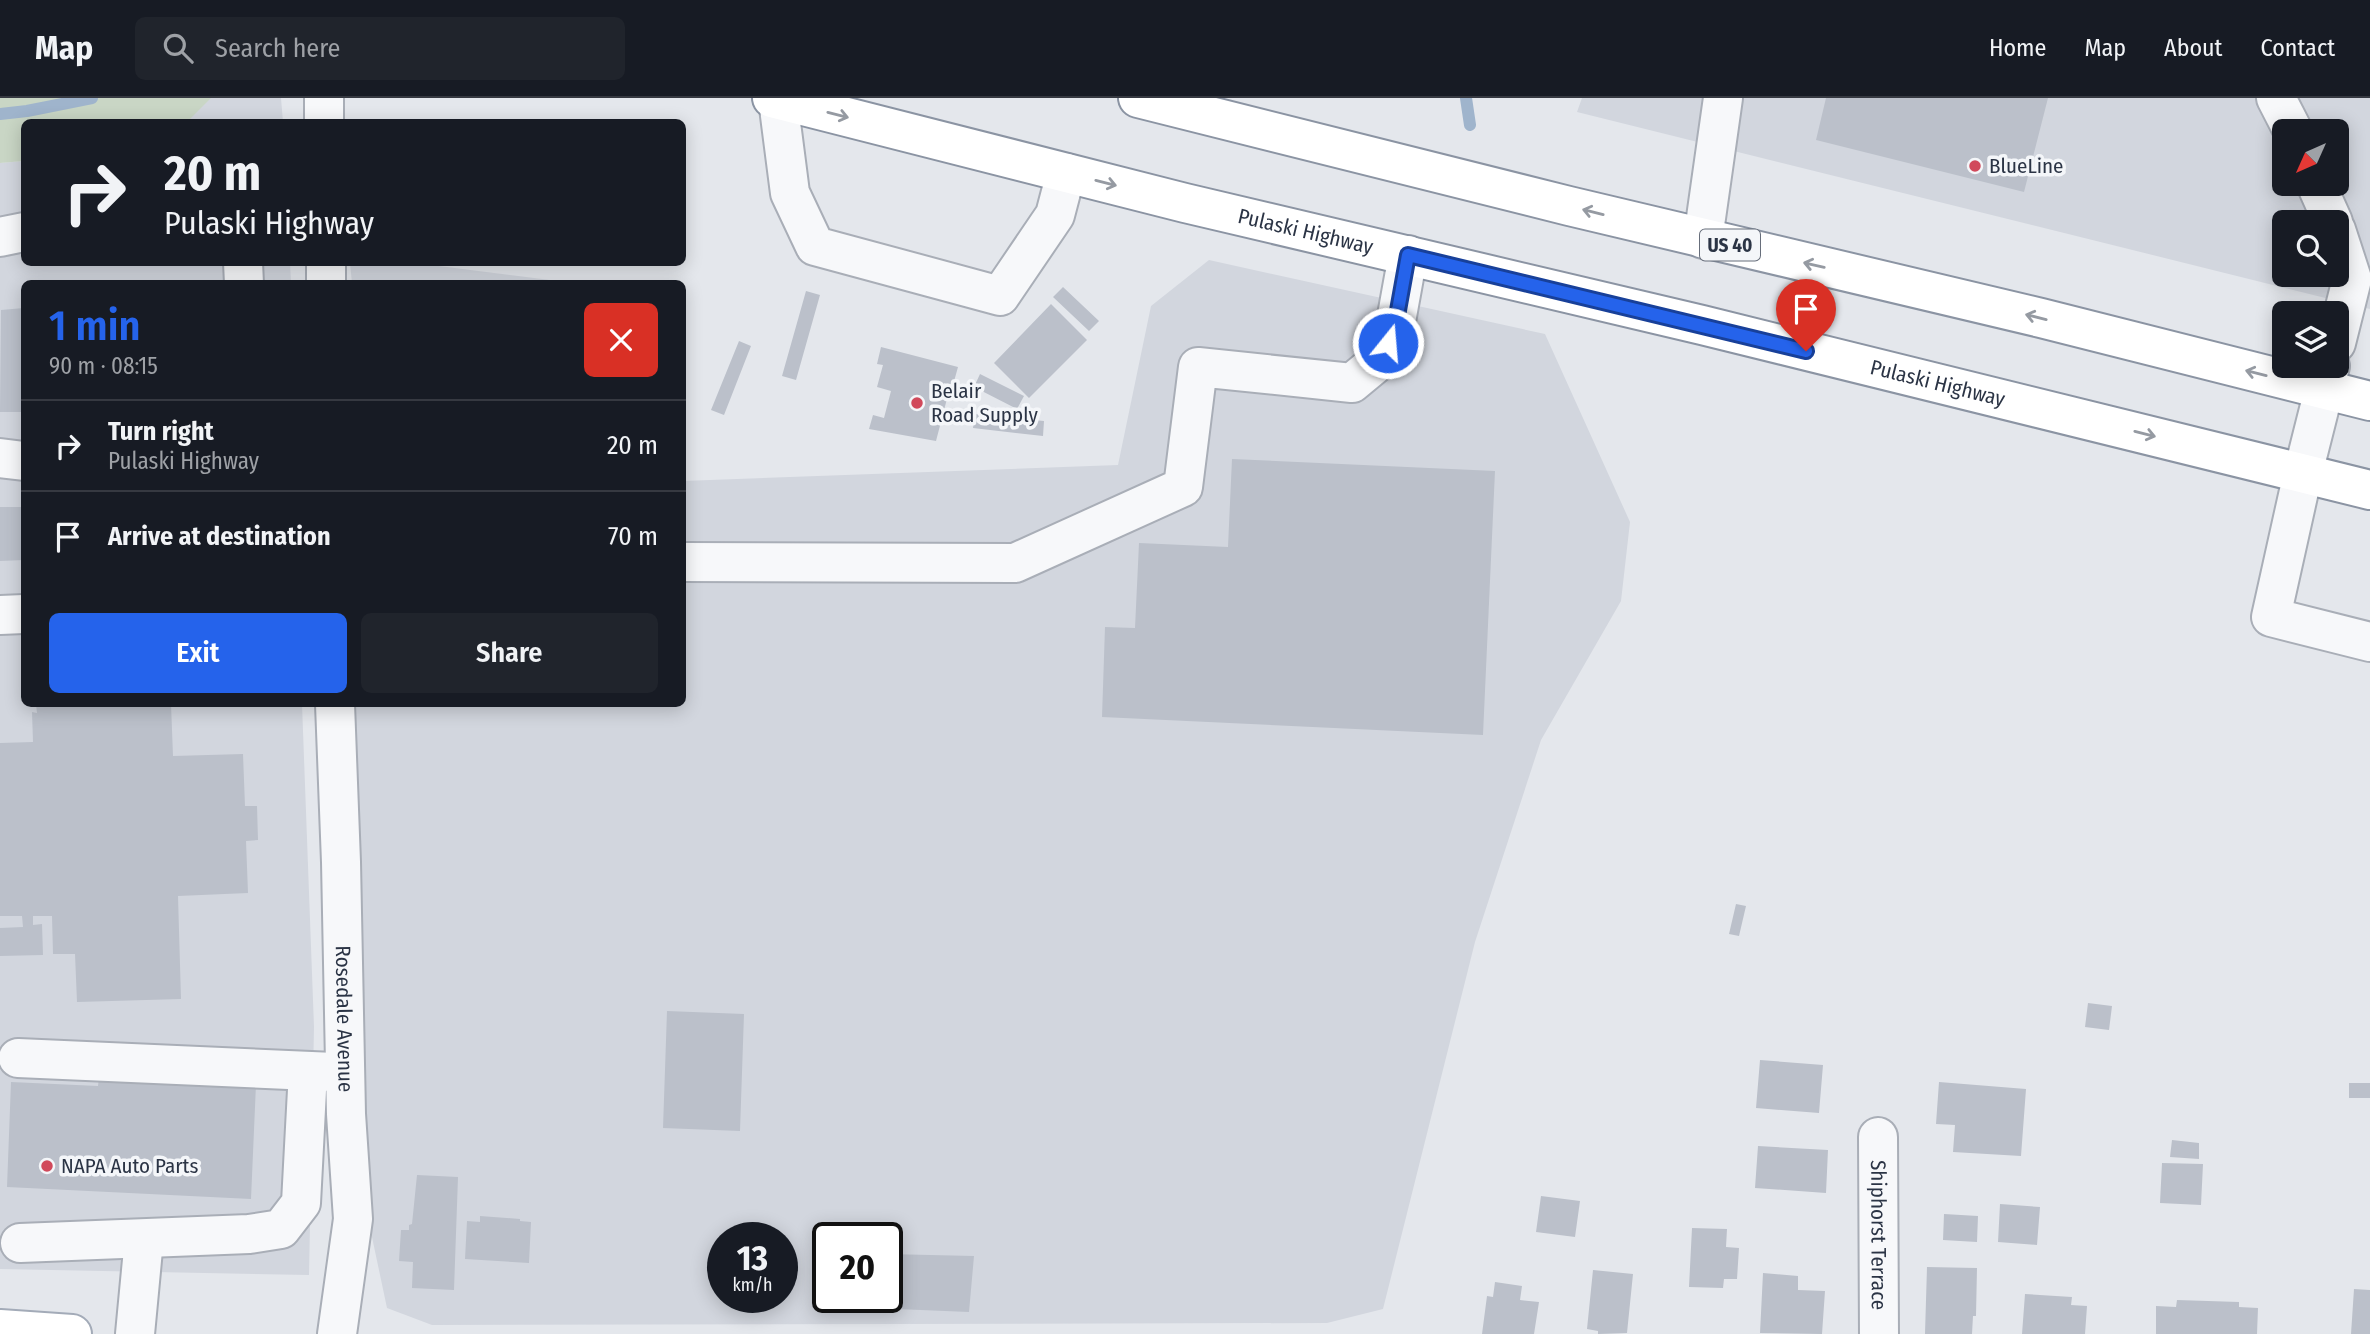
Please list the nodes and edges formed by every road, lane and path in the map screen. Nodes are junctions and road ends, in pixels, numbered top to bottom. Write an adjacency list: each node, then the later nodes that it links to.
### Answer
1 (324, 98): 6 (street)
2 (1138, 98): 11 (main road, US 40, one-way to 2)
3 (1723, 98): 11 (street)
4 (2276, 98): 7 (street)
5 (775, 99): 8 (main road, Pulaski Highway, one-way to 8); 8 (street)
6 (324, 119)
7 (2287, 119)
8 (1066, 173): 12 (main road, Pulaski Highway, one-way to 12)
9 (21, 233): 10 (street)
10 (0, 237)
11 (1703, 239): 15 (main road, US 40, one-way to 11)
12 (1408, 255): 20 (main road, Pulaski Highway, one-way to 20); 22 (street)
13 (2349, 270): 14 (street)
14 (2346, 301)
15 (2272, 367)
16 (2326, 378): 17 (main road, US 40); 20 (street)
17 (2370, 401)
18 (0, 458): 19 (street)
19 (21, 461)
20 (2303, 473): 21 (main road, Pulaski Highway); 25 (street)
21 (2370, 490)
22 (686, 562)
23 (21, 614): 24 (street)
24 (0, 615)
25 (2370, 642)
26 (335, 707): 28 (street, Rosedale Avenue)
27 (18, 1058): 28 (street)
28 (327, 1072): 30 (street); 35 (street, Rosedale Avenue)
29 (1878, 1137): 36 (street, Shiphorst Terrace)
30 (144, 1239): 31 (street); 34 (street)
31 (20, 1243)
32 (0, 1329): 33 (main road)
33 (72, 1334)
34 (135, 1334)
35 (337, 1334)
36 (1879, 1334)

